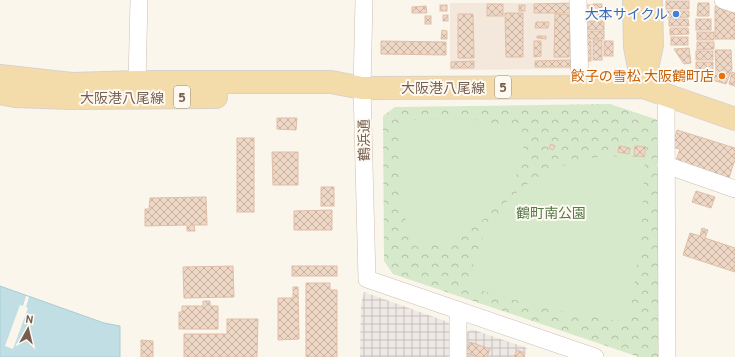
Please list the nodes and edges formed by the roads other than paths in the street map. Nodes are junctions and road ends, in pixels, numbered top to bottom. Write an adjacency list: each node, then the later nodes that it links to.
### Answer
1 (139, 0): 9 (street)
2 (364, 0): 12 (street, 鶴浜通)
3 (578, 0): 10 (street)
4 (634, 0): 11 (main road)
5 (651, 0): 11 (main road)
6 (723, 0): 7 (street)
7 (735, 4)
8 (0, 76): 9 (main road, 大阪港八尾線 / 5)
9 (137, 82): 12 (main road, 大阪港八尾線 / 5)
10 (580, 87): 11 (main road, 大阪港八尾線 / 5); 12 (main road, 大阪港八尾線 / 5)
11 (643, 87): 14 (main road, 大阪港八尾線 / 5)
12 (362, 88): 13 (main road, 大阪港八尾線 / 5); 18 (street, 鶴浜通)
13 (0, 94)
14 (666, 95): 15 (main road, 大阪港八尾線 / 5); 16 (street)
15 (735, 119)
16 (666, 165): 17 (street); 21 (street)
17 (735, 189)
18 (458, 311): 19 (street); 20 (street)
19 (458, 357)
20 (595, 357)
21 (667, 357)

